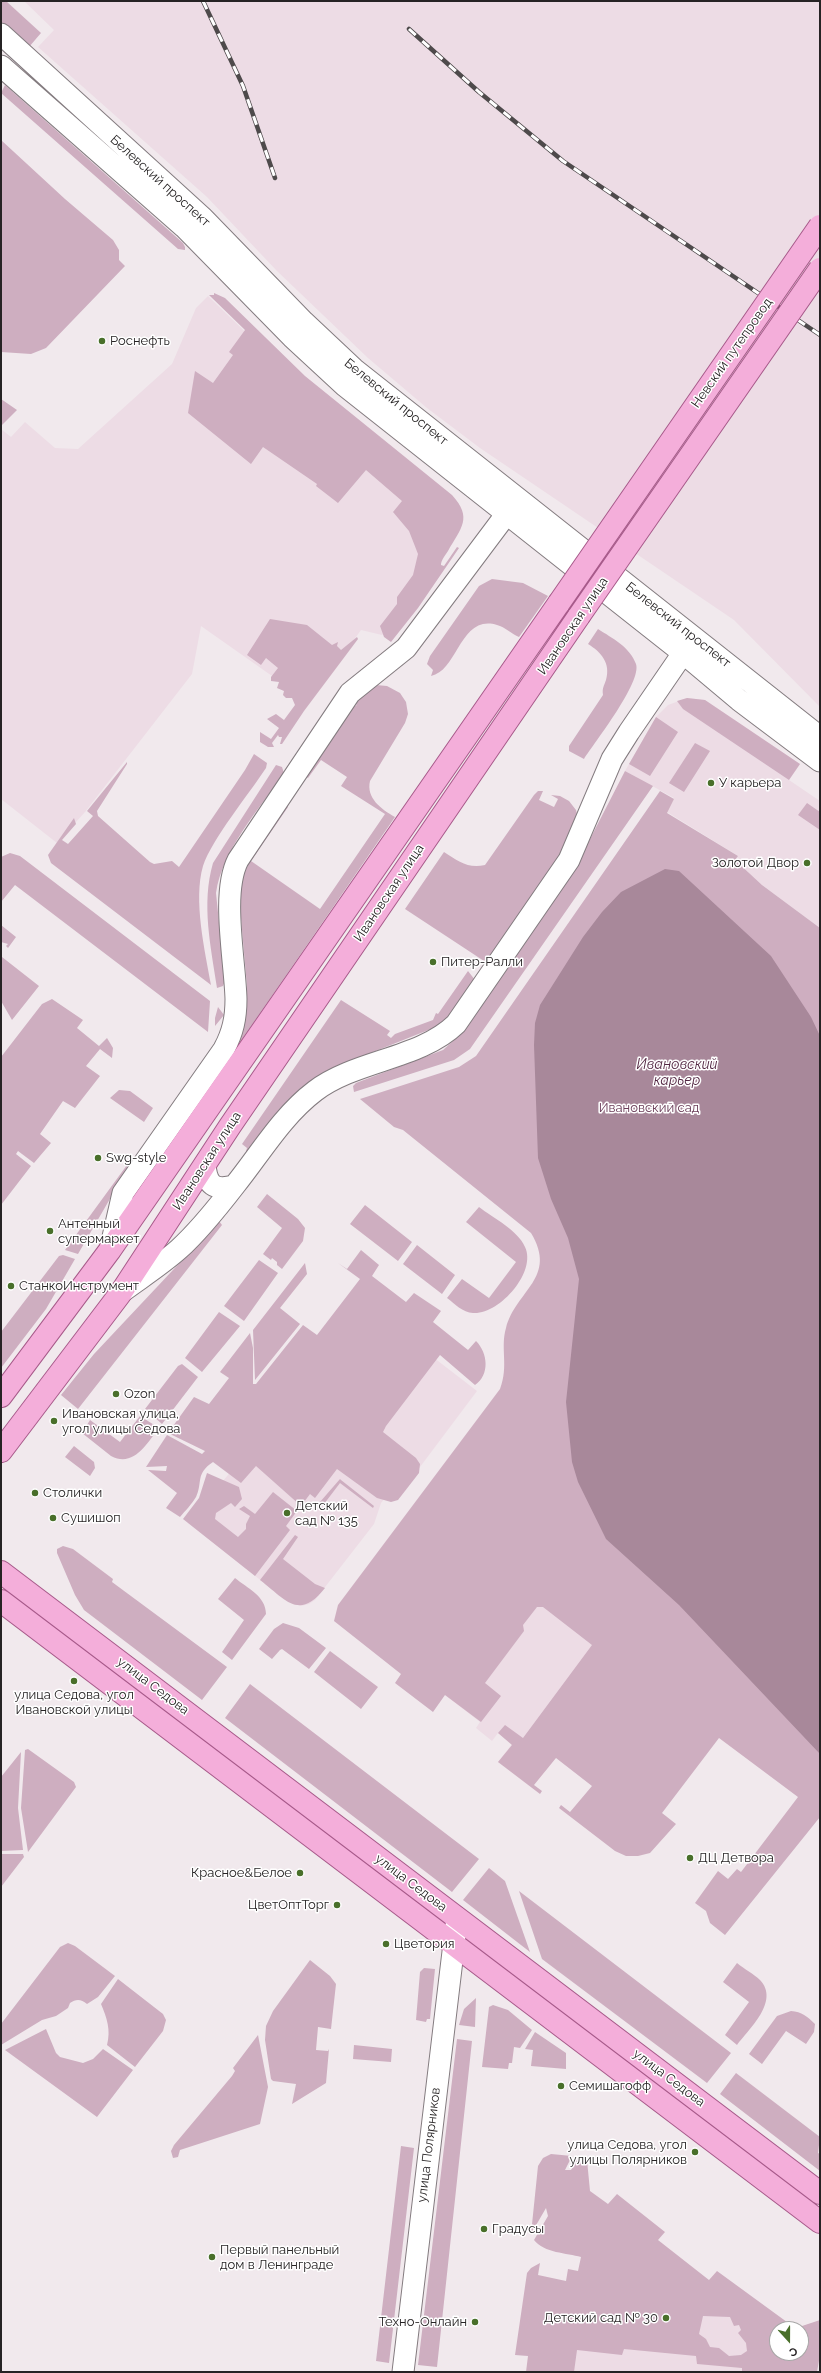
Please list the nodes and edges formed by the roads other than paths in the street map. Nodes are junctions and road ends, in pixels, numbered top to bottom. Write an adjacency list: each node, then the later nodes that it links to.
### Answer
1 (1, 34): 7 (street, Белевский проспект)
2 (1, 66): 7 (street, Белевский проспект)
3 (820, 226): 5 (main road, Невский путепровод, bridge)
4 (820, 269): 6 (main road, Невский путепровод, bridge)
5 (645, 480): 13 (main road, Ивановская улица, bridge)
6 (663, 495): 11 (main road, Ивановская улица, bridge)
7 (512, 506): 8 (street, Белевский проспект); 13 (street, Ивановская улица)
8 (688, 646): 9 (street, Белевский проспект); 10 (street, Белевский проспект); 12 (street, Ивановская улица)
9 (820, 737)
10 (820, 761)
11 (205, 1164): 12 (street); 14 (main road, Ивановская улица)
12 (234, 1186): 14 (street, Ивановская улица)
13 (110, 1250): 15 (main road, Ивановская улица)
14 (120, 1294): 16 (main road, Ивановская улица)
15 (1, 1396)
16 (1, 1451)
17 (1, 1572): 19 (main road, улица Седова)
18 (1, 1601): 20 (main road, улица Седова)
19 (457, 1918): 20 (street, улица Полярников); 21 (main road, улица Седова)
20 (454, 1944): 22 (main road, улица Седова); 23 (street, улица Полярников)
21 (820, 2193)
22 (820, 2222)
23 (403, 2372)

